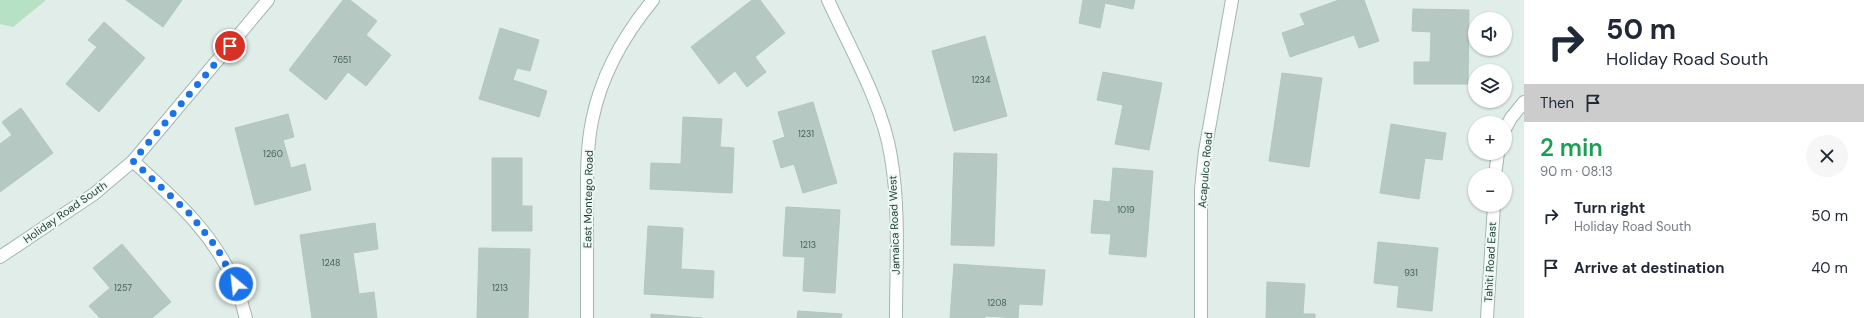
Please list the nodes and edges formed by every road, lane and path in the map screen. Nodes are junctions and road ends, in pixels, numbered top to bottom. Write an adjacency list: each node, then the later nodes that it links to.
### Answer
1 (268, 0): 7 (street, Holiday Road South)
2 (653, 0): 11 (street, East Montego Road)
3 (828, 0): 12 (street, Jamaica Road West)
4 (1232, 0): 13 (street, Acapulco Road)
5 (1524, 102): 6 (street)
6 (1512, 117)
7 (133, 161): 9 (street, Holiday Road South); 10 (street)
8 (1494, 212): 14 (street, Tahiti Road East)
9 (0, 257)
10 (246, 318)
11 (587, 318)
12 (896, 318)
13 (1202, 318)
14 (1487, 318)

